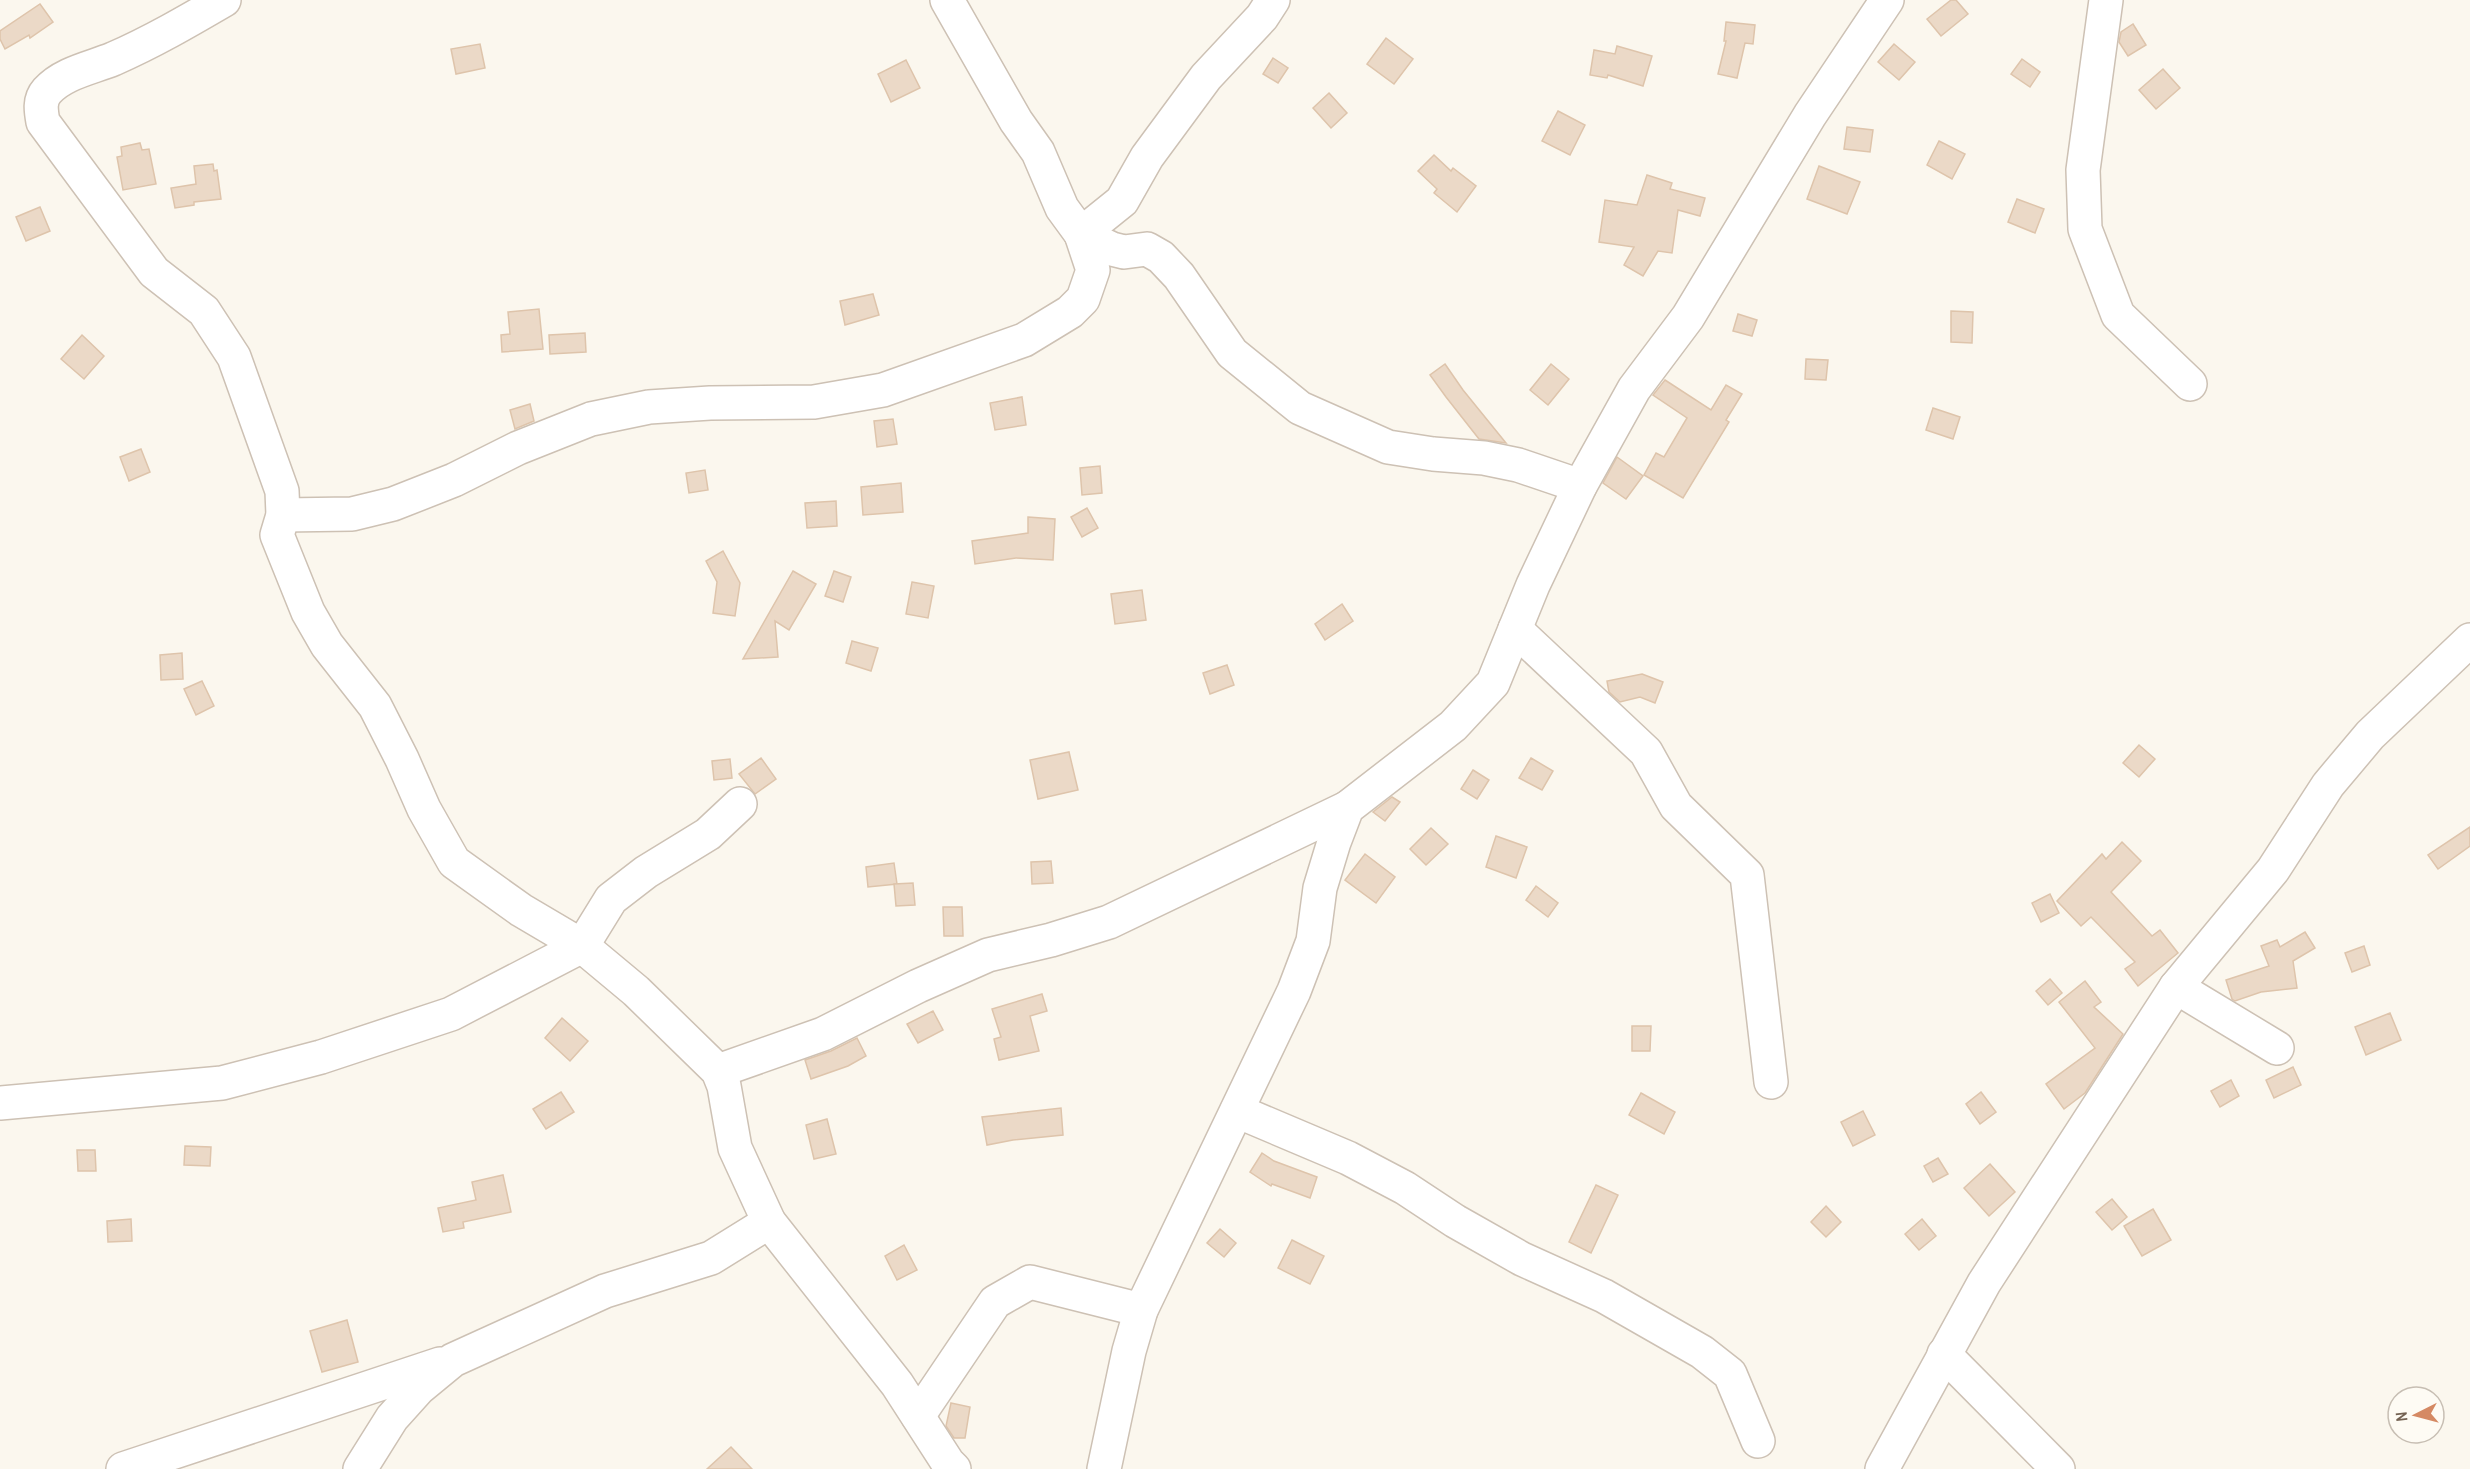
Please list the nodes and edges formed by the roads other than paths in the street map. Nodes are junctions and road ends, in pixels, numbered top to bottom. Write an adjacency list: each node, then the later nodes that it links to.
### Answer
1 (224, 0): 9 (street)
2 (947, 0): 6 (street)
3 (1273, 0): 6 (street)
4 (1887, 0): 8 (street)
5 (2106, 0): 7 (street)
6 (1081, 234): 8 (street); 9 (street)
7 (2190, 384)
8 (1580, 486): 10 (street)
9 (283, 515): 14 (street)
10 (1515, 629): 13 (street); 18 (street)
11 (2470, 640): 15 (street)
12 (740, 804): 14 (street)
13 (1347, 808): 17 (street); 20 (street)
14 (582, 946): 17 (street); 19 (street)
15 (2176, 987): 16 (street); 23 (street)
16 (2277, 1047)
17 (718, 1071): 21 (street)
18 (1772, 1082)
19 (0, 1103)
20 (1237, 1111): 22 (street); 26 (street)
21 (769, 1222): 24 (street); 25 (street)
22 (1141, 1310): 25 (street); 30 (street)
23 (1944, 1354): 31 (street); 32 (street)
24 (453, 1360): 27 (street); 28 (street)
25 (918, 1416): 29 (street)
26 (1758, 1441)
27 (123, 1469)
28 (360, 1469)
29 (954, 1469)
30 (1104, 1469)
31 (1882, 1469)
32 (2058, 1469)

